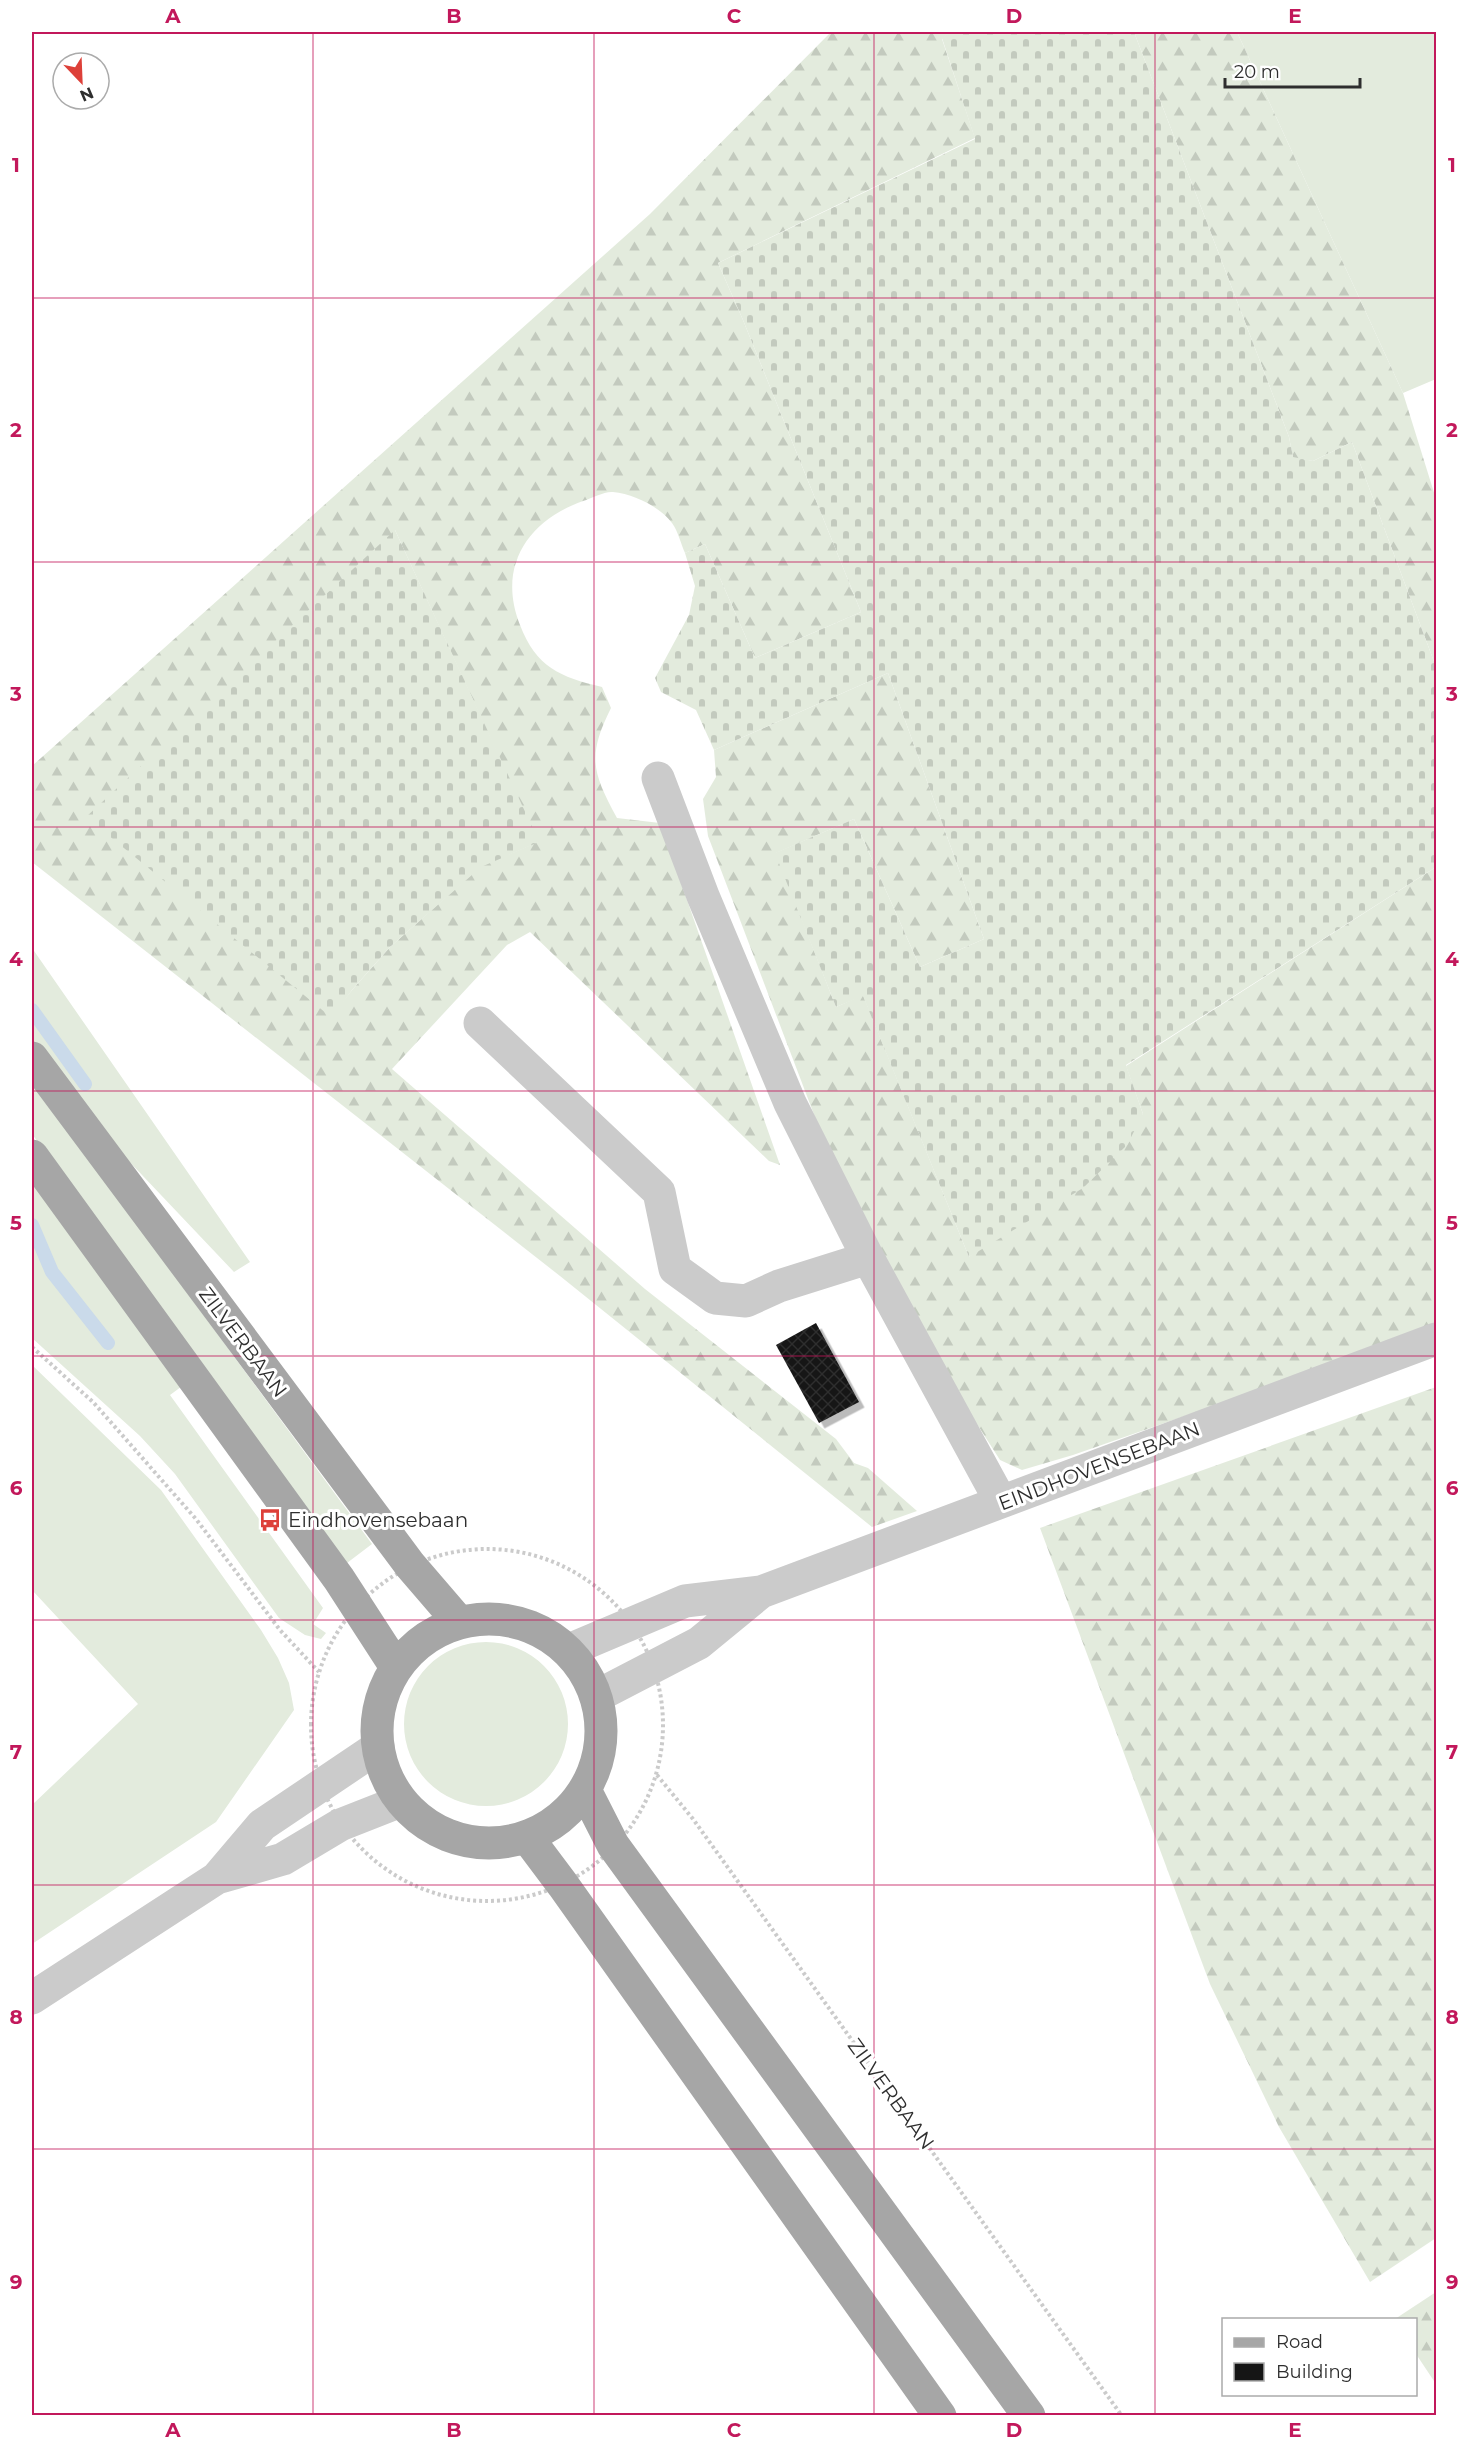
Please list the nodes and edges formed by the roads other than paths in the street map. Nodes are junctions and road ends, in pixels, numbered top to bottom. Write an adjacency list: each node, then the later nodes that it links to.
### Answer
1 (658, 778): 5 (street)
2 (480, 1023): 5 (street)
3 (32, 1058): 9 (main road, ZILVERBAAN)
4 (32, 1156): 11 (main road)
5 (868, 1258): 7 (street)
6 (1437, 1339): 7 (street, EINDHOVENSEBAAN)
7 (1001, 1502): 8 (street, EINDHOVENSEBAAN)
8 (761, 1592): 10 (street, EINDHOVENSEBAAN); 12 (street, EINDHOVENSEBAAN)
9 (459, 1622): 10 (main road); 11 (main road)
10 (569, 1650): 12 (main road)
11 (396, 1667): 13 (main road)
12 (597, 1696): 14 (main road)
13 (378, 1747): 15 (main road); 17 (street)
14 (585, 1790): 16 (main road); 20 (main road)
15 (401, 1801): 16 (main road); 17 (street)
16 (527, 1837): 19 (main road)
17 (217, 1878): 18 (street)
18 (32, 1998)
19 (940, 2415)
20 (1029, 2415)

